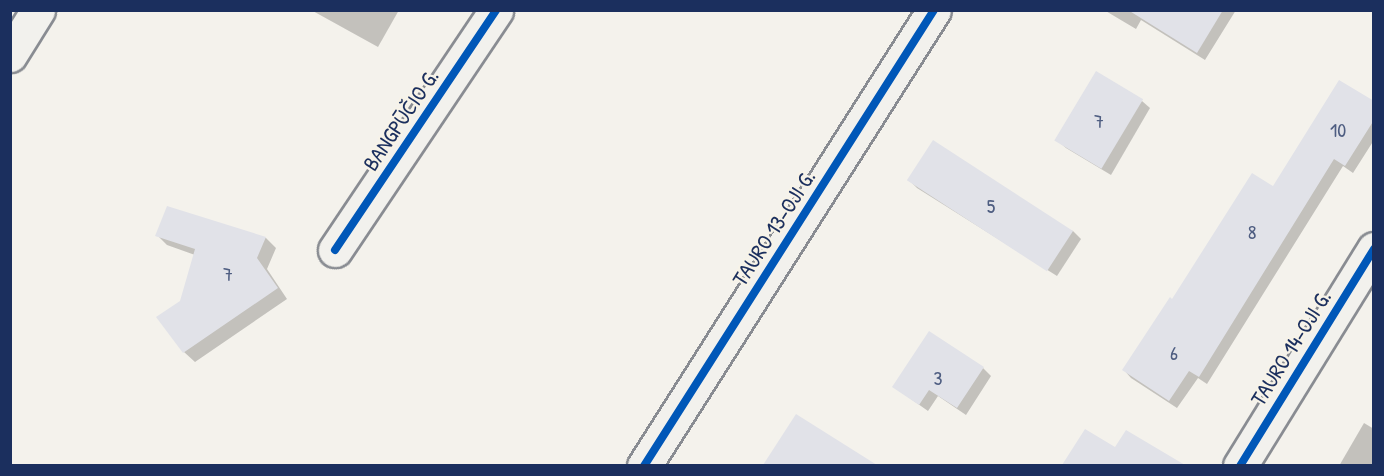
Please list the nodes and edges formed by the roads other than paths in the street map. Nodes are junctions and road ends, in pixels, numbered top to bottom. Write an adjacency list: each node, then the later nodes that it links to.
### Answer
1 (38, 10): 4 (street)
2 (496, 10): 6 (street, BANGPŪČIO G.)
3 (934, 10): 7 (street, TAURO 13-OJI G.)
4 (10, 55)
5 (1374, 249): 8 (street, TAURO 14-OJI G.)
6 (335, 250)
7 (644, 465)
8 (1240, 465)

